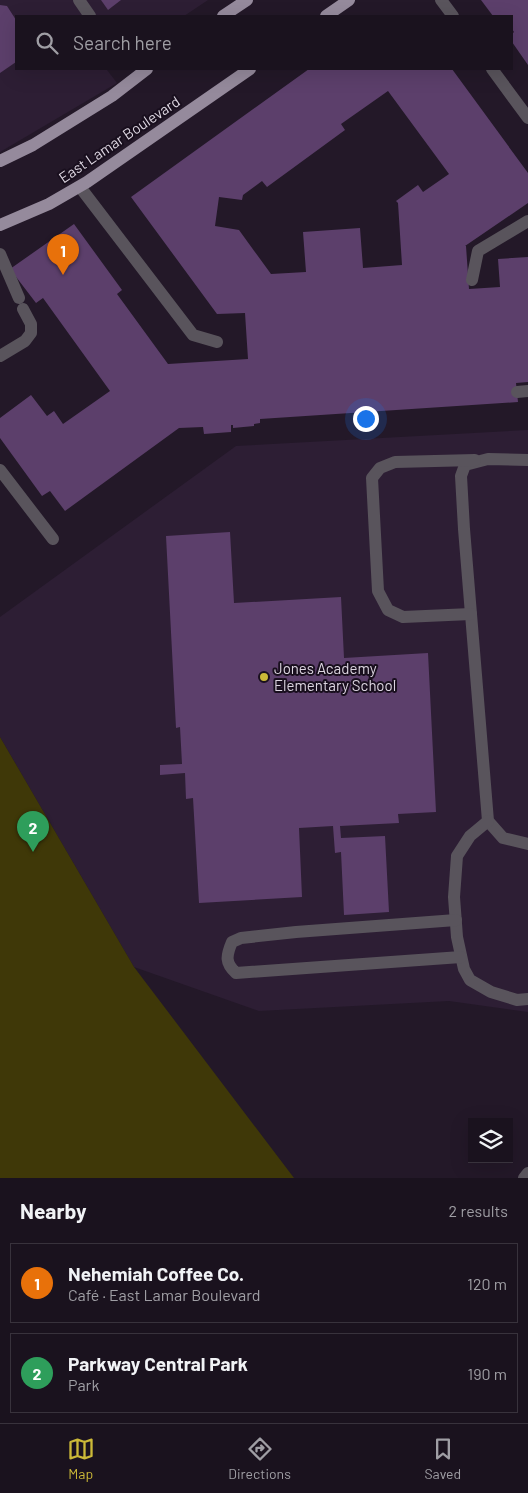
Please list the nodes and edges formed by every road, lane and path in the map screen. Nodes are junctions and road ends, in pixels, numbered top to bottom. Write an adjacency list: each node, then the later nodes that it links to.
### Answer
1 (79, 0): 5 (street)
2 (247, 0): 6 (main road)
3 (349, 0): 7 (main road)
4 (441, 0): 8 (street)
5 (89, 15)
6 (224, 15)
7 (327, 15)
8 (452, 15)
9 (147, 70): 13 (main road)
10 (249, 70): 14 (main road, East Lamar Boulevard)
11 (493, 70): 12 (street)
12 (528, 118)
13 (0, 161)
14 (80, 186): 16 (main road, East Lamar Boulevard); 19 (street)
15 (528, 221): 18 (street)
16 (0, 224)
17 (0, 254): 20 (street)
18 (472, 280)
19 (217, 342)
20 (0, 356)
21 (486, 459): 22 (street); 25 (street); 25 (street)
22 (528, 460)
23 (0, 470): 24 (street)
24 (53, 539)
25 (471, 614): 26 (street)
26 (488, 821): 27 (street); 28 (street)
27 (528, 844)
28 (456, 920): 29 (street); 29 (street)
29 (461, 957): 30 (street)
30 (528, 999)
31 (528, 1173): 32 (street)
32 (524, 1178)

